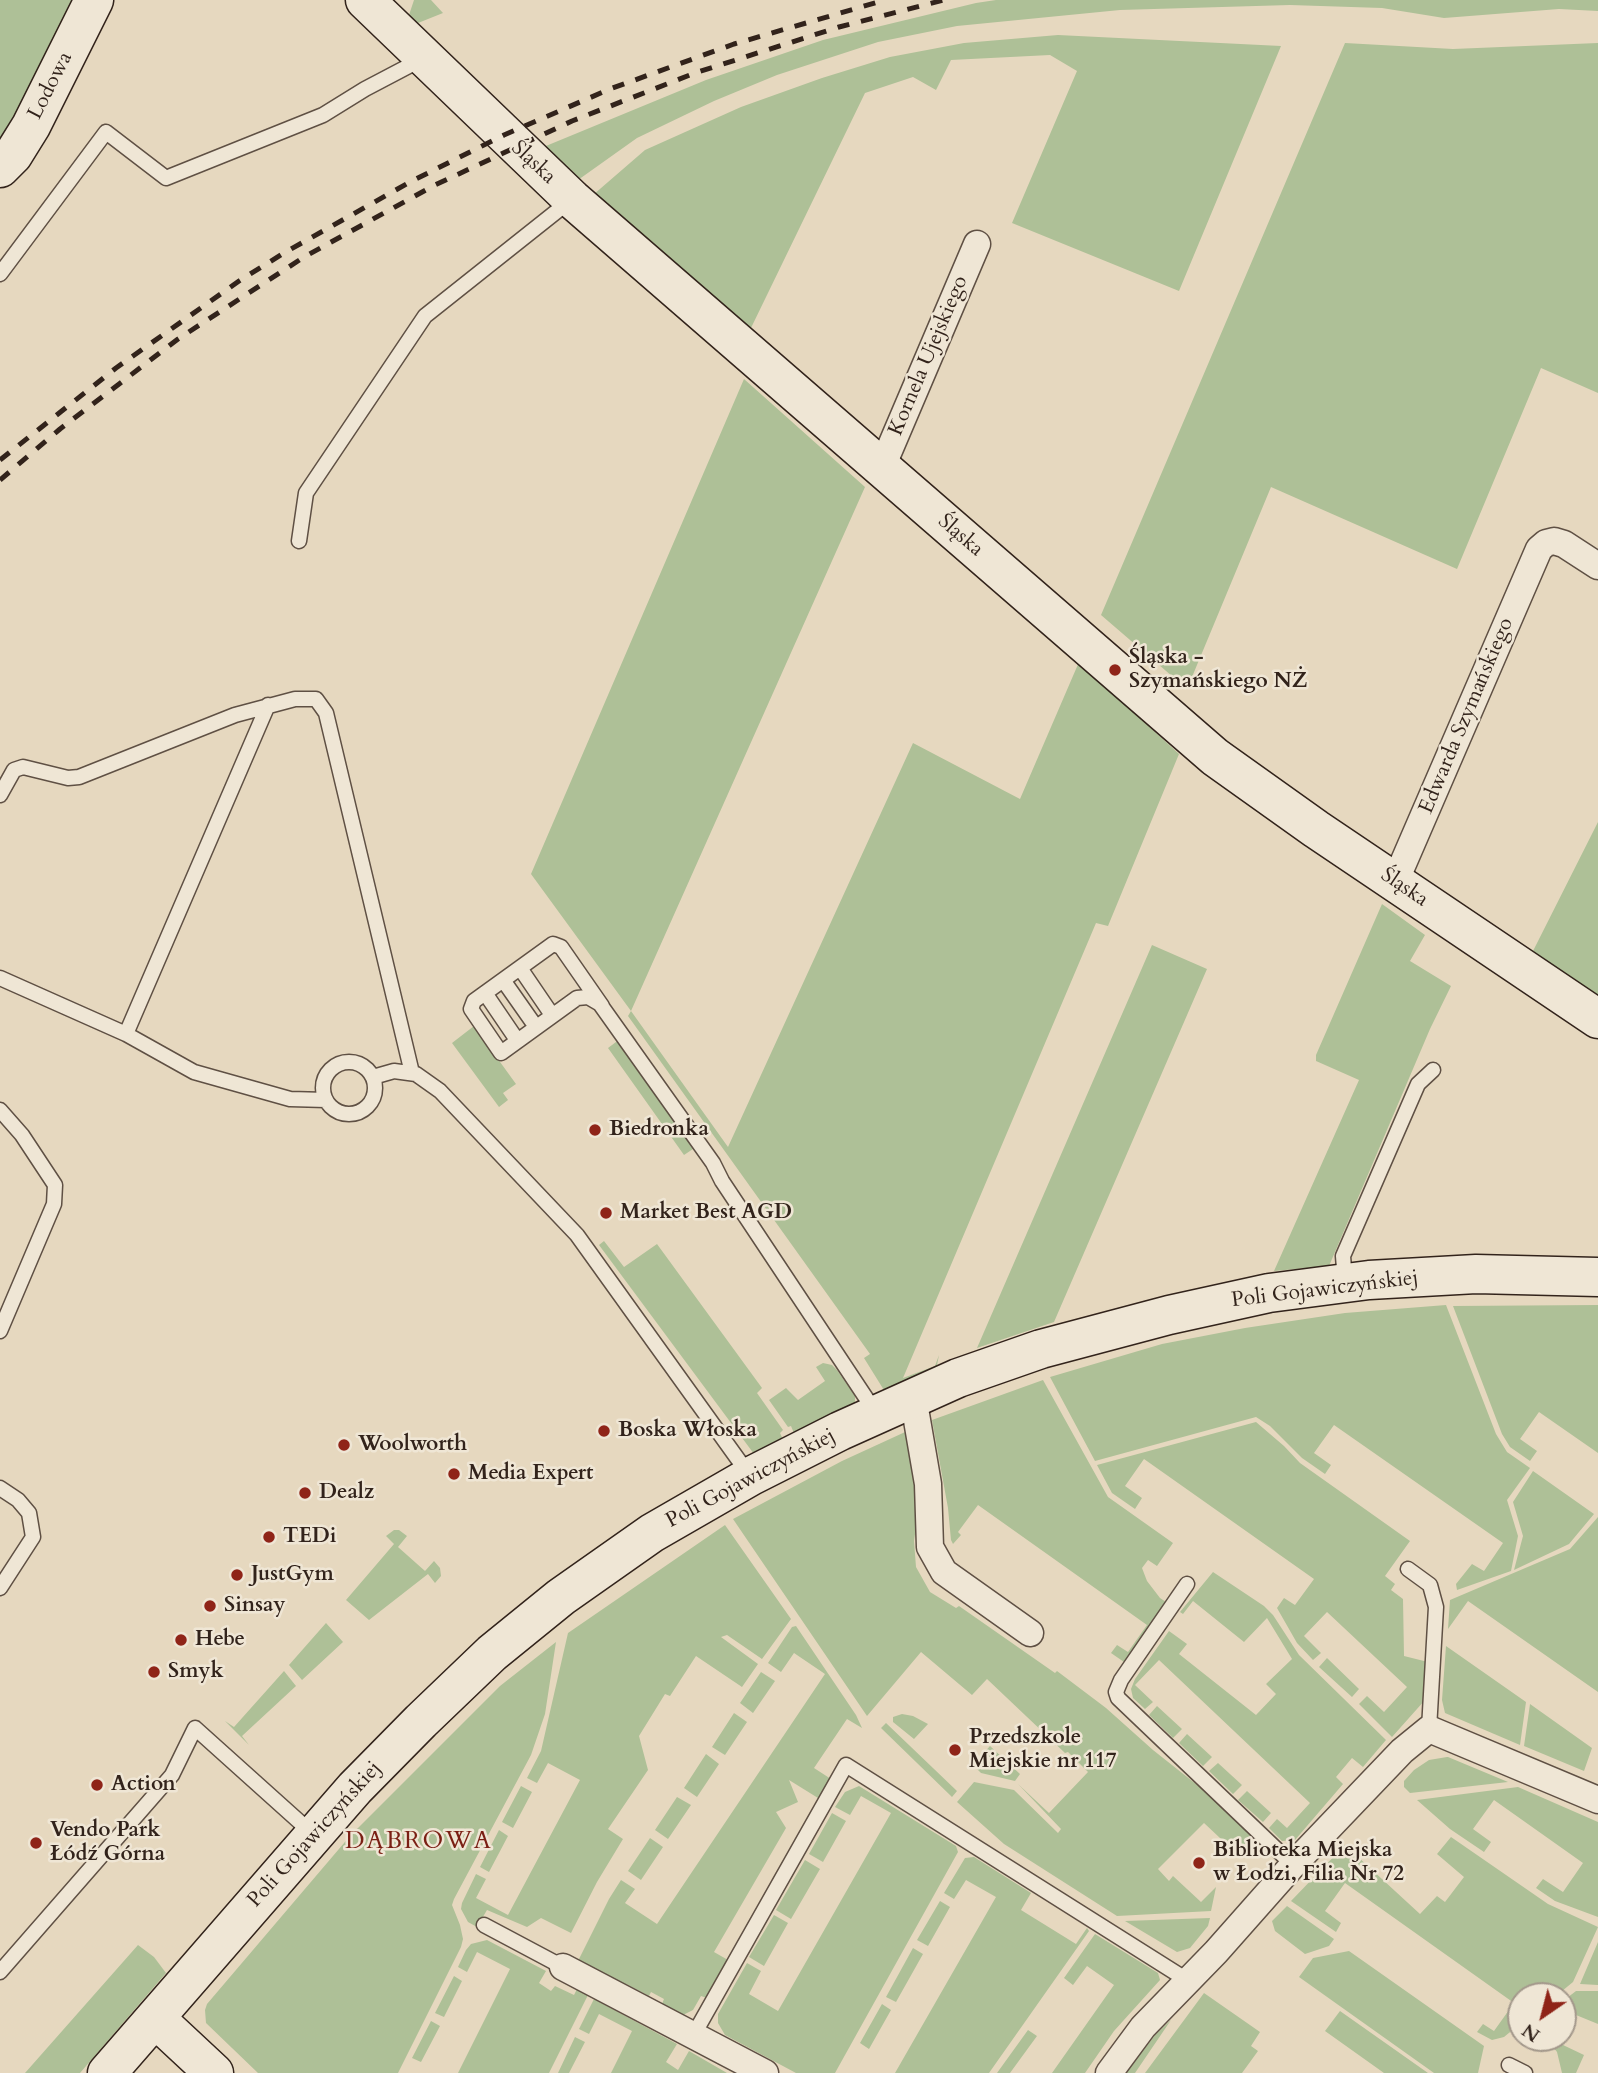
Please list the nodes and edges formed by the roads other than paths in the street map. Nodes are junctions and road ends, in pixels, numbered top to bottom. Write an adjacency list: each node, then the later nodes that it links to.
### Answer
1 (94, 0): 4 (street, Lodowa)
2 (378, 8): 3 (street, Śląska)
3 (425, 58): 5 (street, Śląska); 7 (lane)
4 (0, 168)
5 (572, 199): 8 (street, Śląska); 9 (lane)
6 (977, 244): 8 (street, Kornela Ujejskiego)
7 (0, 274)
8 (882, 467): 13 (street, Śląska)
9 (299, 541)
10 (1598, 565): 13 (street, Edwarda Szymańskiego)
11 (268, 705): 12 (lane); 22 (lane); 25 (lane)
12 (0, 795)
13 (1395, 882): 20 (street, Śląska)
14 (520, 968): 16 (lane); 18 (lane); 19 (lane)
15 (0, 978): 22 (lane)
16 (503, 980): 17 (lane); 21 (lane)
17 (485, 993): 23 (lane); 23 (lane)
18 (601, 1006): 19 (lane); 33 (lane)
19 (552, 1016): 21 (lane)
20 (1598, 1019)
21 (536, 1027): 23 (lane)
22 (126, 1034): 27 (lane)
23 (517, 1040)
24 (1433, 1070): 30 (lane)
25 (412, 1073): 26 (lane); 34 (lane)
26 (373, 1077): 27 (lane); 27 (lane)
27 (326, 1100)
28 (0, 1110): 31 (lane)
29 (1598, 1277): 30 (street, Poli Gojawiczyńskiej)
30 (1345, 1283): 32 (street, Poli Gojawiczyńskiej)
31 (0, 1331)
32 (914, 1396): 33 (street, Poli Gojawiczyńskiej); 39 (street)
33 (877, 1414): 34 (street, Poli Gojawiczyńskiej)
34 (751, 1476): 42 (street, Poli Gojawiczyńskiej)
35 (0, 1488): 38 (lane)
36 (1408, 1569): 40 (lane)
37 (1187, 1584): 43 (lane)
38 (0, 1588)
39 (1030, 1633)
40 (1429, 1729): 41 (street); 43 (street)
41 (1598, 1800)
42 (314, 1835): 46 (lane); 48 (street, Poli Gojawiczyńskiej)
43 (1293, 1865): 47 (street)
44 (484, 1925): 45 (lane)
45 (563, 1967): 49 (street)
46 (0, 1972)
47 (1188, 1980): 49 (lane); 54 (street)
48 (155, 2018): 51 (street, Poli Gojawiczyńskiej); 52 (street)
49 (693, 2036): 53 (street)
50 (1509, 2065): 55 (lane)
51 (107, 2073)
52 (214, 2073)
53 (765, 2073)
54 (1109, 2073)
55 (1525, 2073)

